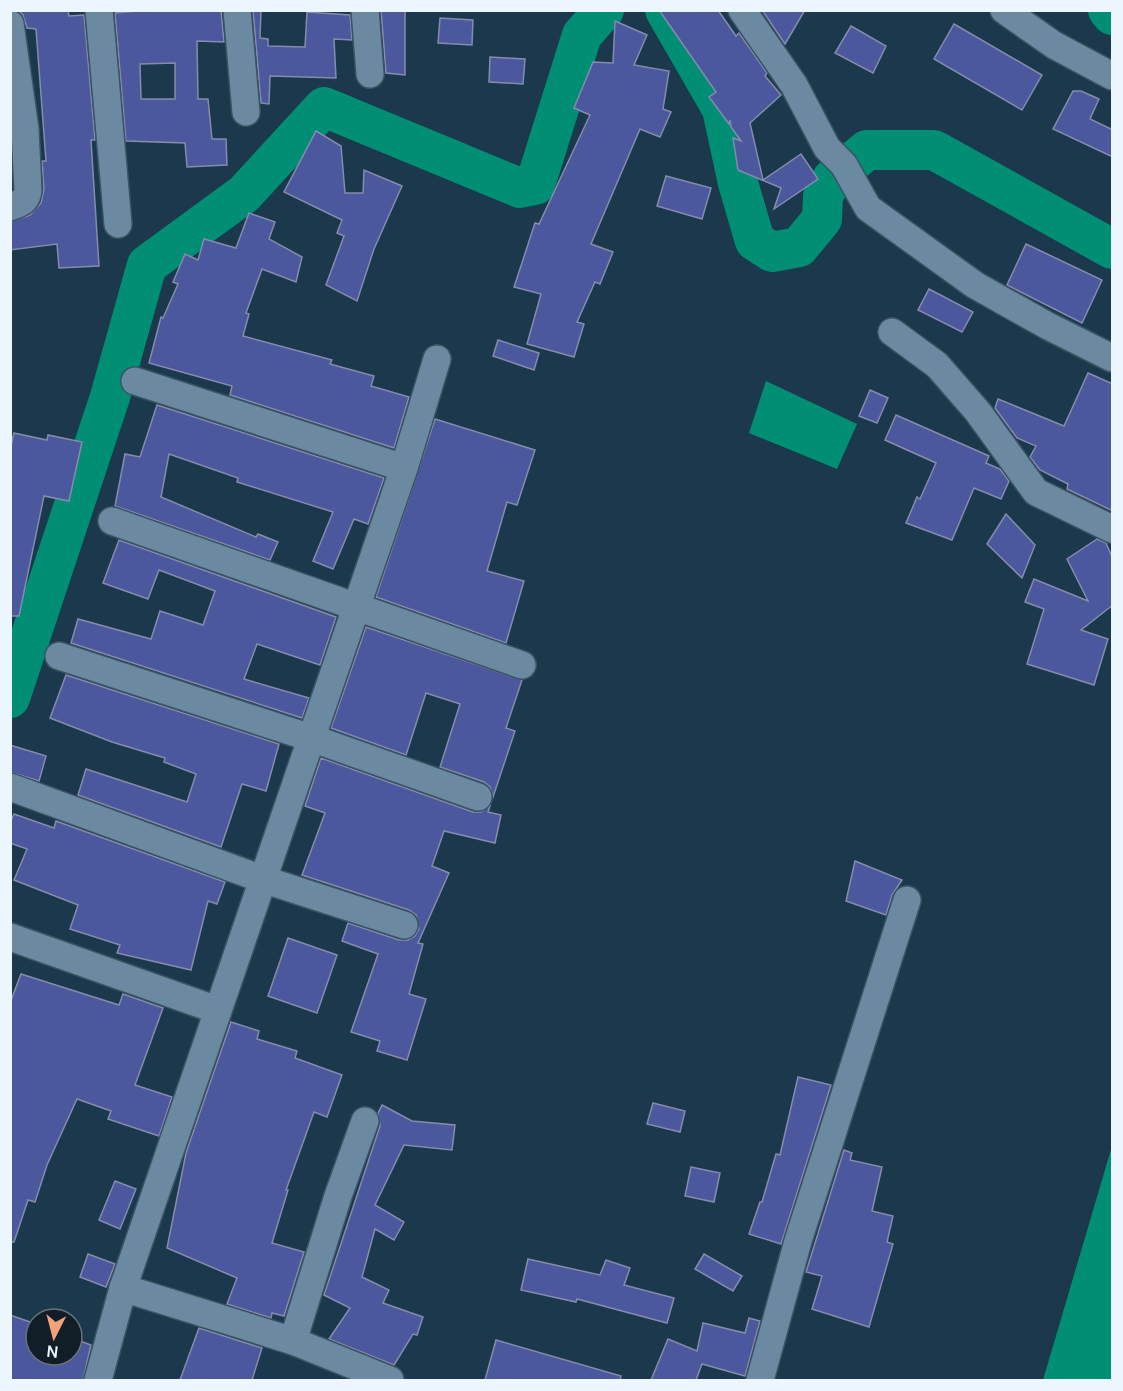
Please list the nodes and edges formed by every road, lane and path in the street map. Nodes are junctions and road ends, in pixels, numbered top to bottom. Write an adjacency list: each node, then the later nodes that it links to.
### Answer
1 (99, 10): 11 (street)
2 (237, 10): 9 (street)
3 (366, 10): 7 (street)
4 (742, 10): 13 (street)
5 (1004, 10): 8 (street)
6 (10, 24): 10 (street)
7 (370, 74)
8 (1113, 76)
9 (246, 112)
10 (10, 207)
11 (118, 224)
12 (892, 332): 18 (street)
13 (1113, 358)
14 (437, 359): 16 (street)
15 (135, 381): 16 (street)
16 (404, 468): 19 (street)
17 (112, 521): 19 (street)
18 (1113, 529)
19 (357, 605): 21 (street); 22 (street)
20 (59, 656): 22 (street)
21 (522, 665)
22 (311, 738): 24 (street); 25 (street)
23 (10, 787): 25 (street)
24 (478, 797)
25 (262, 879): 27 (street); 29 (street)
26 (907, 900): 35 (street)
27 (404, 925)
28 (10, 937): 29 (street)
29 (217, 1010): 31 (street)
30 (365, 1121): 32 (street)
31 (123, 1288): 32 (street); 33 (street)
32 (292, 1341): 34 (street)
33 (98, 1380)
34 (390, 1380)
35 (760, 1380)

